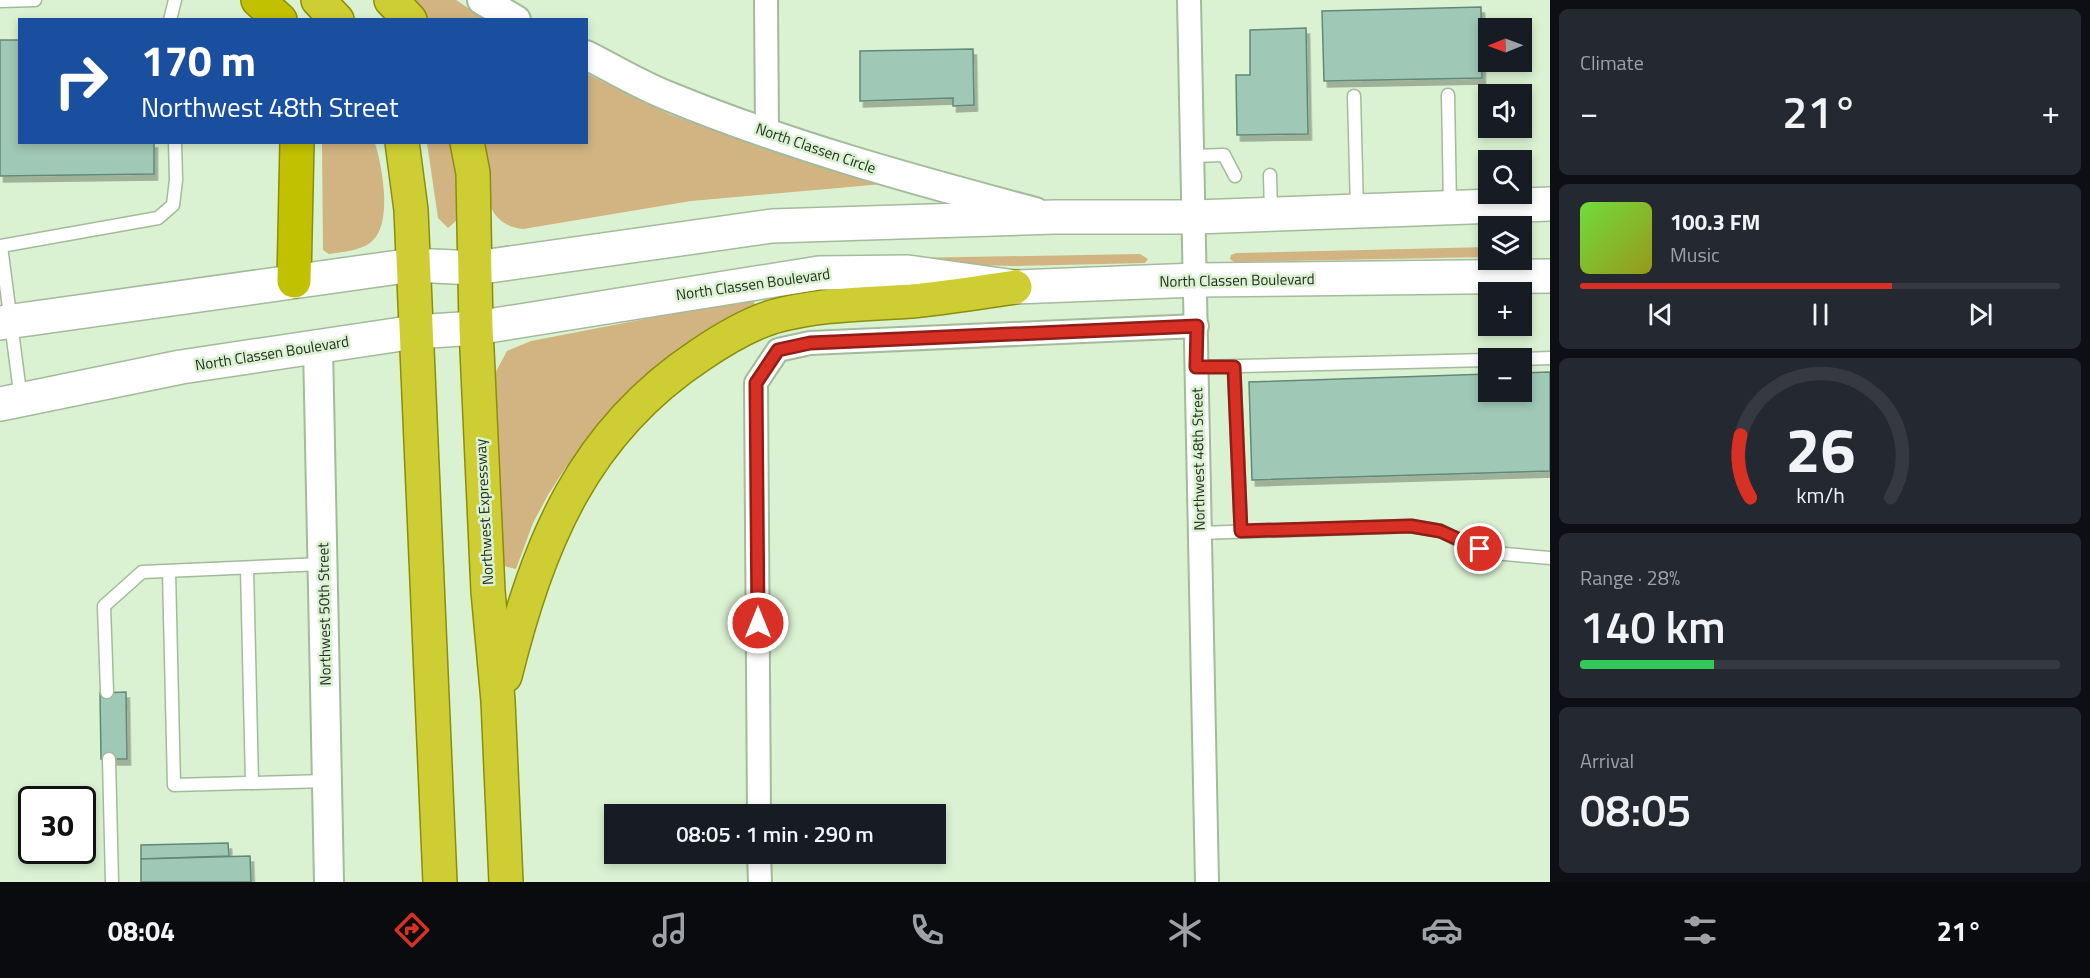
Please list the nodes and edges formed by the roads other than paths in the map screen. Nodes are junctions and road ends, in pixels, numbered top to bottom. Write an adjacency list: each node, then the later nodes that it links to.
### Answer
1 (34, 0): 9 (lane)
2 (258, 0): 11 (highway)
3 (318, 0): 12 (highway)
4 (391, 0): 13 (highway)
5 (483, 0): 14 (street)
6 (766, 0): 18 (street)
7 (1189, 0): 23 (street, Northwest 48th Street)
8 (170, 1): 10 (lane)
9 (0, 2)
10 (170, 18)
11 (278, 18)
12 (335, 18)
13 (408, 18)
14 (513, 18)
15 (588, 56): 18 (street, North Classen Circle)
16 (1448, 95): 27 (lane)
17 (1354, 96): 28 (lane)
18 (767, 132): 31 (street, North Classen Circle)
19 (175, 144): 32 (lane)
20 (297, 144): 37 (highway)
21 (402, 144): 33 (highway)
22 (467, 144): 34 (highway, Northwest Expressway)
23 (1193, 156): 25 (lane); 30 (street, Northwest 48th Street)
24 (1270, 175): 29 (lane)
25 (1235, 176)
26 (1550, 204): 27 (main road)
27 (1450, 207): 28 (main road)
28 (1357, 211): 29 (main road)
29 (1271, 214): 30 (main road)
30 (1195, 217): 31 (main road); 36 (street, Northwest 48th Street)
31 (1054, 218): 34 (main road)
32 (0, 246): 39 (lane)
33 (412, 265): 34 (main road); 37 (main road); 42 (highway)
34 (475, 268): 41 (highway, Northwest Expressway)
35 (1550, 276): 36 (main road, North Classen Boulevard)
36 (1196, 280): 38 (main road, North Classen Boulevard); 40 (street, Northwest 48th Street)
37 (294, 281): 39 (main road)
38 (1016, 287): 41 (main road, North Classen Boulevard); 57 (highway)
39 (4, 322): 49 (lane)
40 (1197, 326): 47 (street, Northwest 48th Street); 61 (street)
41 (476, 328): 42 (main road, North Classen Boulevard); 57 (highway, Northwest Expressway)
42 (415, 332): 43 (main road, North Classen Boulevard); 65 (highway)
43 (318, 345): 49 (main road, North Classen Boulevard); 53 (street, Northwest 50th Street)
44 (1550, 358): 45 (lane)
45 (1532, 359)
46 (1478, 360): 48 (lane)
47 (1196, 367): 48 (lane); 51 (street, Northwest 48th Street)
48 (1234, 367): 50 (lane)
49 (11, 402)
50 (1241, 531): 51 (lane); 52 (lane)
51 (1200, 533): 68 (street, Northwest 48th Street)
52 (1550, 558)
53 (322, 564): 54 (lane); 59 (street, Northwest 50th Street)
54 (247, 568): 55 (lane); 60 (lane)
55 (169, 572): 56 (lane); 60 (lane)
56 (107, 692)
57 (498, 701): 66 (highway, Northwest Expressway)
58 (109, 759): 63 (lane)
59 (327, 781): 60 (lane); 64 (street, Northwest 50th Street)
60 (252, 783)
61 (759, 804)
62 (759, 864): 67 (street)
63 (112, 882)
64 (329, 882)
65 (440, 882)
66 (506, 882)
67 (759, 882)
68 (1207, 882)

